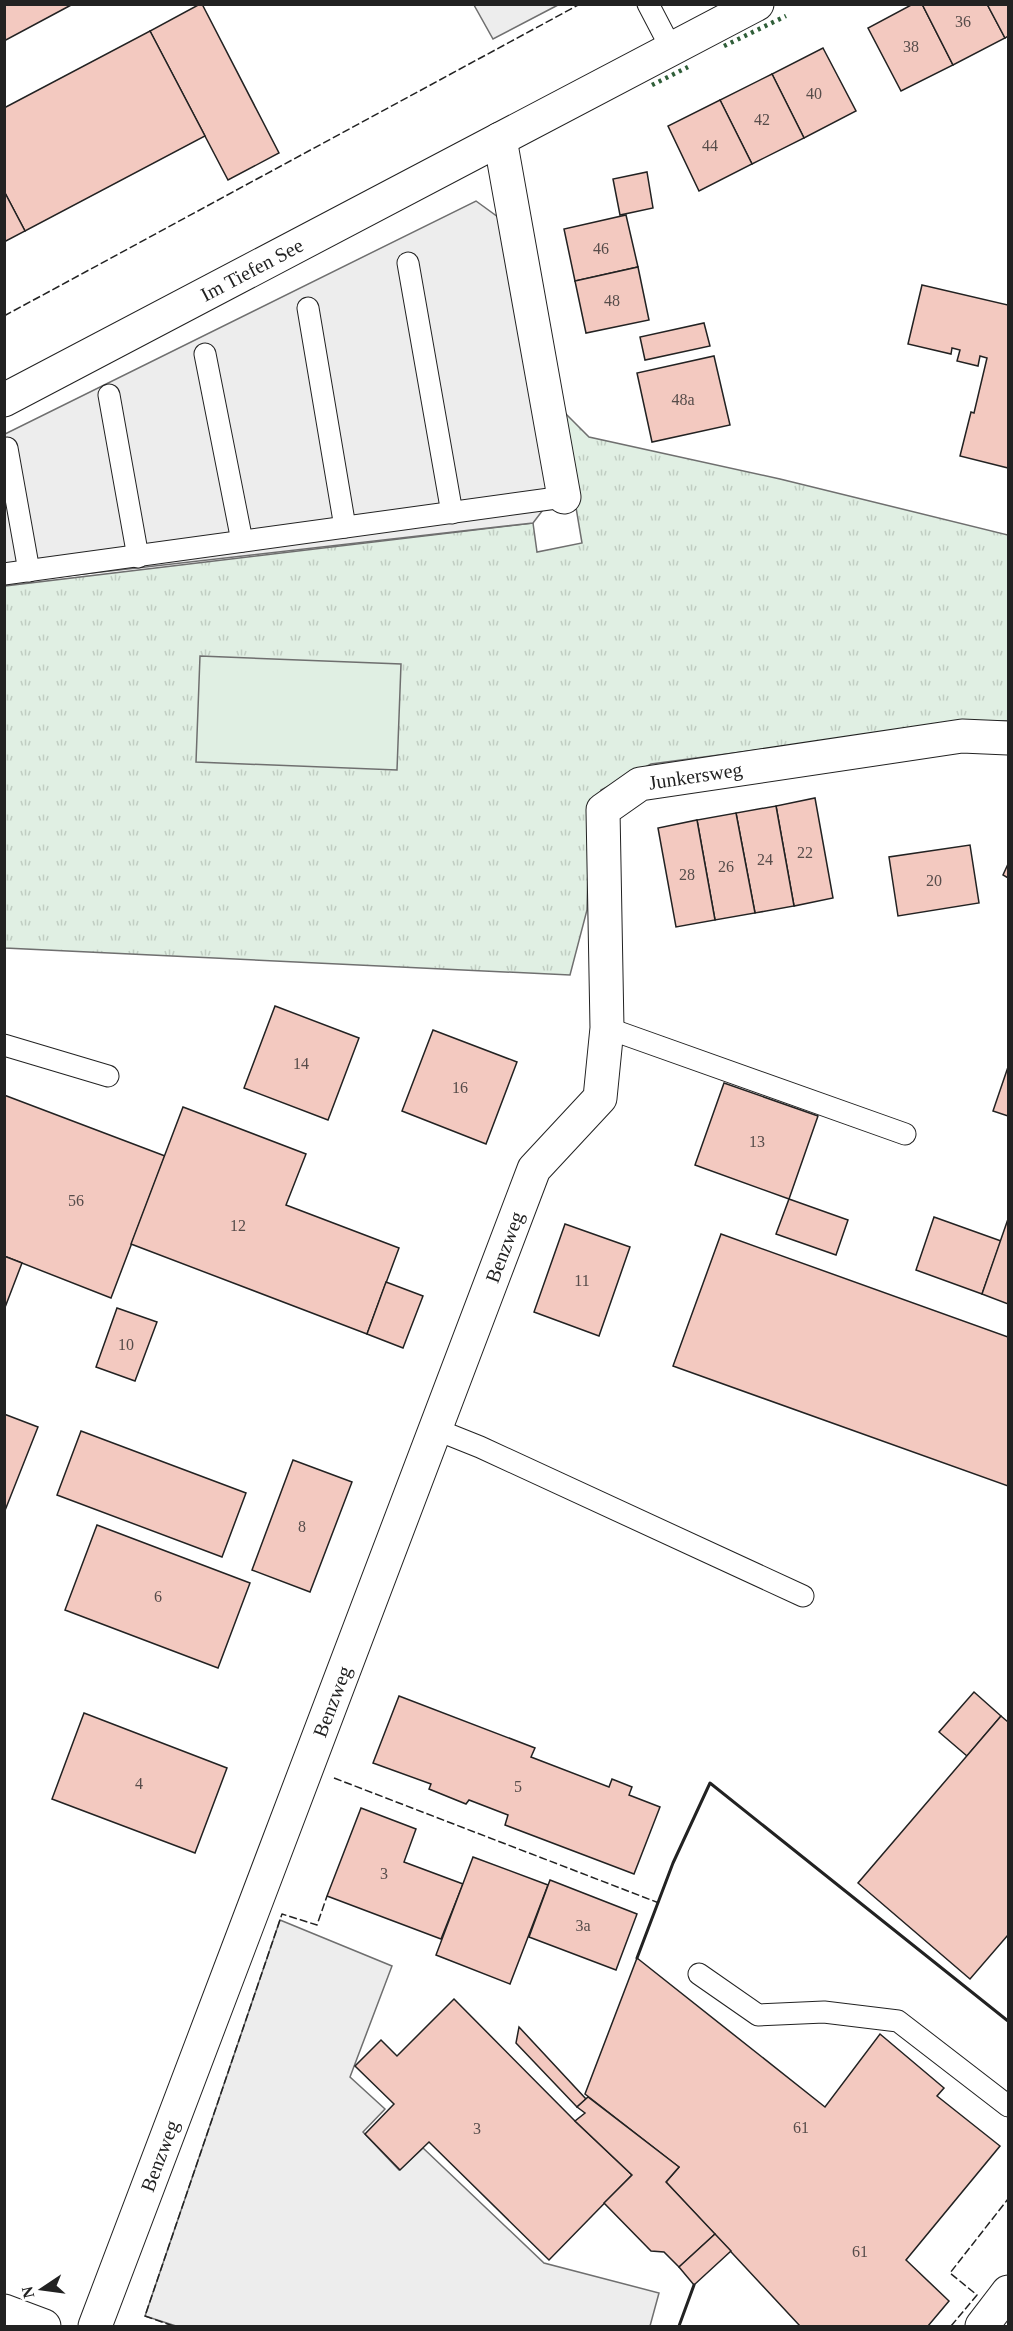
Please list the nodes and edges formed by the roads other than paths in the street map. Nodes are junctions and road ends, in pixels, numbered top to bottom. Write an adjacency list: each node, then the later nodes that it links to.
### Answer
1 (648, 4): 3 (lane)
2 (758, 4): 3 (street, Im Tiefen See)
3 (672, 50): 4 (street, Im Tiefen See)
4 (500, 139): 9 (street, Im Tiefen See); 11 (street)
5 (408, 263): 12 (lane)
6 (308, 308): 13 (lane)
7 (205, 354): 14 (lane)
8 (109, 395): 15 (lane)
9 (4, 400)
10 (7, 448): 16 (lane)
11 (564, 497): 12 (lane)
12 (452, 513): 13 (lane)
13 (345, 527): 14 (lane)
14 (242, 541): 15 (lane)
15 (138, 557): 16 (lane)
16 (29, 571): 17 (lane)
17 (4, 574)
18 (1008, 738): 19 (street, Junkersweg)
19 (607, 1028): 22 (street, Junkersweg); 23 (lane)
20 (4, 1045): 21 (lane)
21 (108, 1077)
22 (600, 1098): 24 (street, Benzweg)
23 (905, 1134)
24 (435, 1429): 25 (lane); 31 (street, Benzweg)
25 (803, 1596)
26 (699, 1974): 27 (lane)
27 (1008, 2106)
28 (1008, 2292): 32 (street)
29 (4, 2312): 30 (street)
30 (44, 2326)
31 (95, 2326)
32 (982, 2326)

